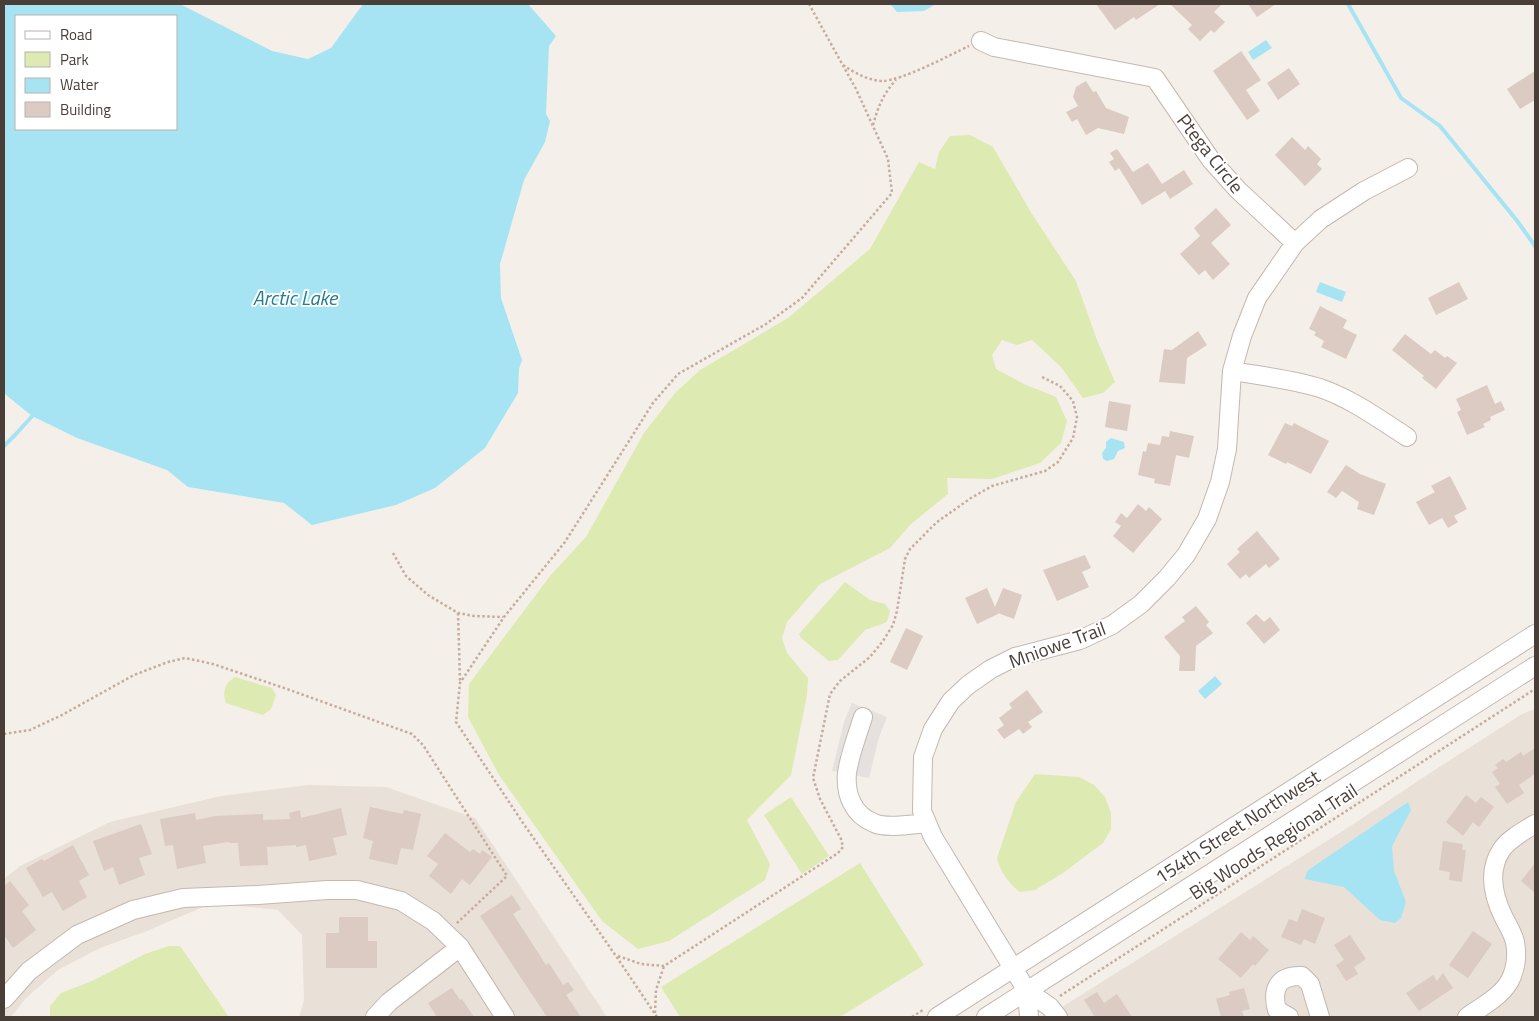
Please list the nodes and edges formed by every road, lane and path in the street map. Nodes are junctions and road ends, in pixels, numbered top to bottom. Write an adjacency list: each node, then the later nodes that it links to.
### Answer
1 (809, 4): 3 (path)
2 (982, 41): 4 (path); 7 (street, Ptega Circle)
3 (842, 64): 4 (path); 5 (path)
4 (897, 79): 5 (path)
5 (872, 126): 13 (path)
6 (1408, 168): 7 (street, Mniowe Trail)
7 (1296, 243): 8 (street, Mniowe Trail)
8 (1232, 371): 10 (street); 20 (street, Mniowe Trail)
9 (1040, 376): 25 (path)
10 (1407, 437)
11 (393, 553): 12 (path)
12 (458, 613): 13 (path); 16 (path)
13 (504, 617): 16 (path)
14 (1535, 634): 26 (street, 154th Street Northwest)
15 (1535, 666): 27 (street, 154th Street Northwest)
16 (460, 683): 24 (path)
17 (1535, 689): 29 (path, Big Woods Regional Trail)
18 (863, 717): 20 (street)
19 (4, 734): 22 (path)
20 (927, 823): 26 (street, Mniowe Trail)
21 (1535, 824): 39 (street)
22 (446, 934): 23 (street); 28 (street)
23 (460, 947): 31 (street); 32 (street)
24 (616, 956): 25 (path); 30 (path)
25 (664, 966): 30 (path)
26 (1014, 969): 27 (street, Mniowe Trail); 34 (street, 154th Street Northwest)
27 (1027, 991): 29 (street); 35 (street, 154th Street Northwest); 36 (street)
28 (4, 999)
29 (1052, 1011)
30 (655, 1014): 33 (path)
31 (375, 1017)
32 (505, 1017)
33 (657, 1017)
34 (937, 1017)
35 (986, 1017)
36 (1030, 1017)
37 (1289, 1017): 38 (street)
38 (1320, 1017)
39 (1467, 1017)

